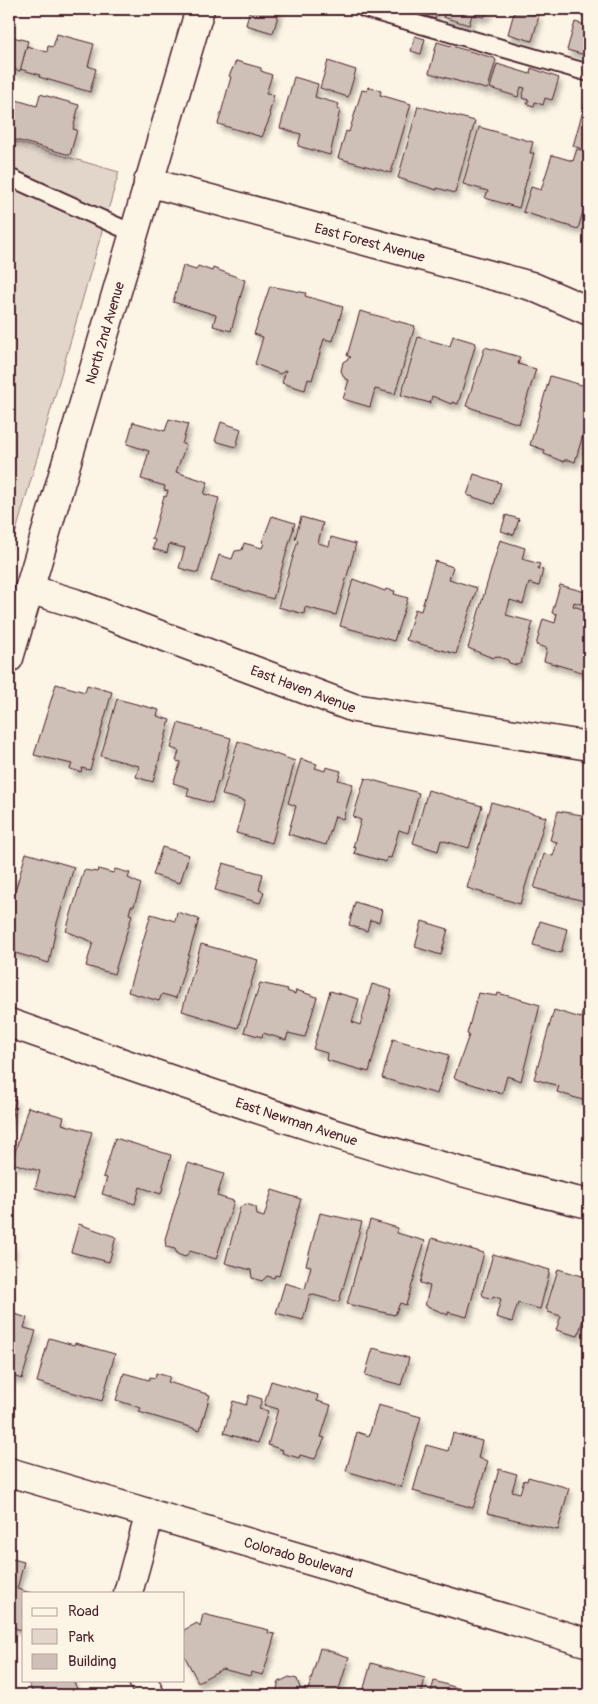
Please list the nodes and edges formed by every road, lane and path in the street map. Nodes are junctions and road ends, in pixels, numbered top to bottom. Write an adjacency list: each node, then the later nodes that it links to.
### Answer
1 (200, 9): 5 (street, North 2nd Avenue)
2 (365, 9): 3 (lane)
3 (589, 73)
4 (9, 177): 6 (lane)
5 (148, 182): 6 (street, North 2nd Avenue); 7 (street, East Forest Avenue)
6 (135, 234): 8 (street, North 2nd Avenue)
7 (589, 311)
8 (28, 589): 9 (street, North 2nd Avenue); 10 (street, East Haven Avenue)
9 (9, 658)
10 (589, 746)
11 (9, 1023): 12 (street, East Newman Avenue)
12 (589, 1204)
13 (9, 1472): 14 (street, Colorado Boulevard)
14 (150, 1513): 15 (street); 16 (street, Colorado Boulevard)
15 (128, 1592)
16 (589, 1643)
17 (144, 1682): 18 (street)
18 (150, 1695)

